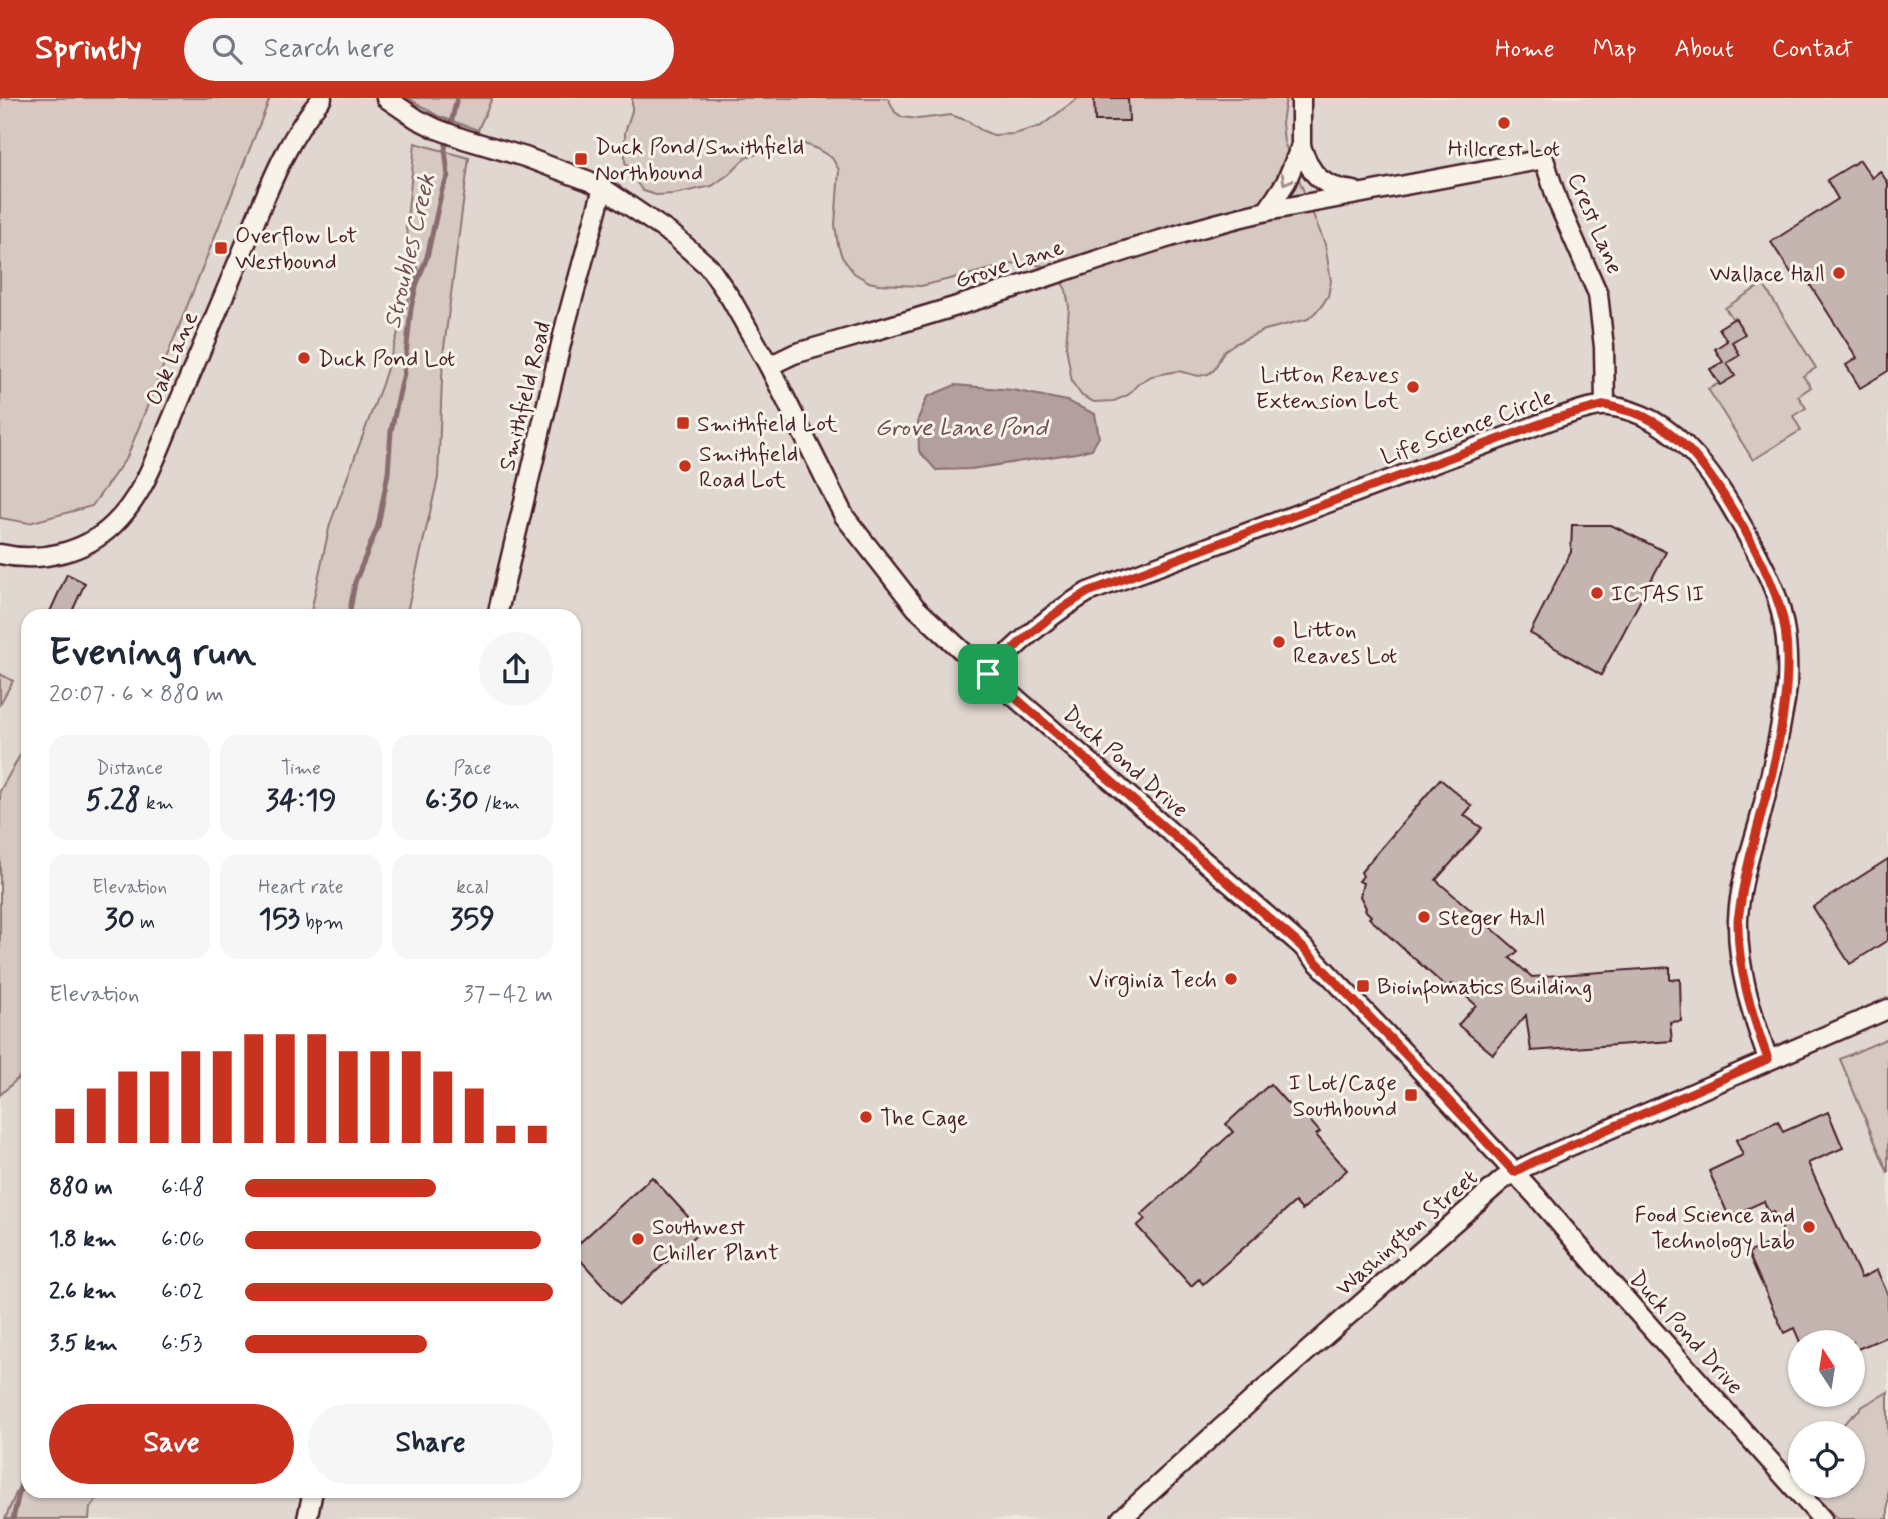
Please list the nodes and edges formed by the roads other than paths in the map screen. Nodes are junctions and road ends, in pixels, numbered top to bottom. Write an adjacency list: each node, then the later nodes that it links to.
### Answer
1 (322, 98): 10 (street, Oak Lane)
2 (386, 98): 5 (street, Duck Pond Drive)
3 (1301, 98): 4 (street)
4 (1301, 146): 6 (street); 7 (street, one-way to 7)
5 (603, 188): 8 (street, Duck Pond Drive); 11 (street, Smithfield Road)
6 (1364, 192): 7 (street, Grove Lane); 9 (street, Crest Lane)
7 (1267, 211): 8 (street, Grove Lane)
8 (769, 366): 12 (street, Duck Pond Drive)
9 (1605, 405): 12 (street, Life Science Circle); 14 (street)
10 (0, 554)
11 (499, 609)
12 (988, 674): 15 (street, Duck Pond Drive)
13 (1888, 1009): 14 (street, Washington Street)
14 (1768, 1059): 15 (street, Washington Street)
15 (1514, 1172): 18 (street, Washington Street); 19 (street, Duck Pond Drive)
16 (312, 1498): 17 (street)
17 (307, 1519)
18 (1121, 1519)
19 (1822, 1519)

